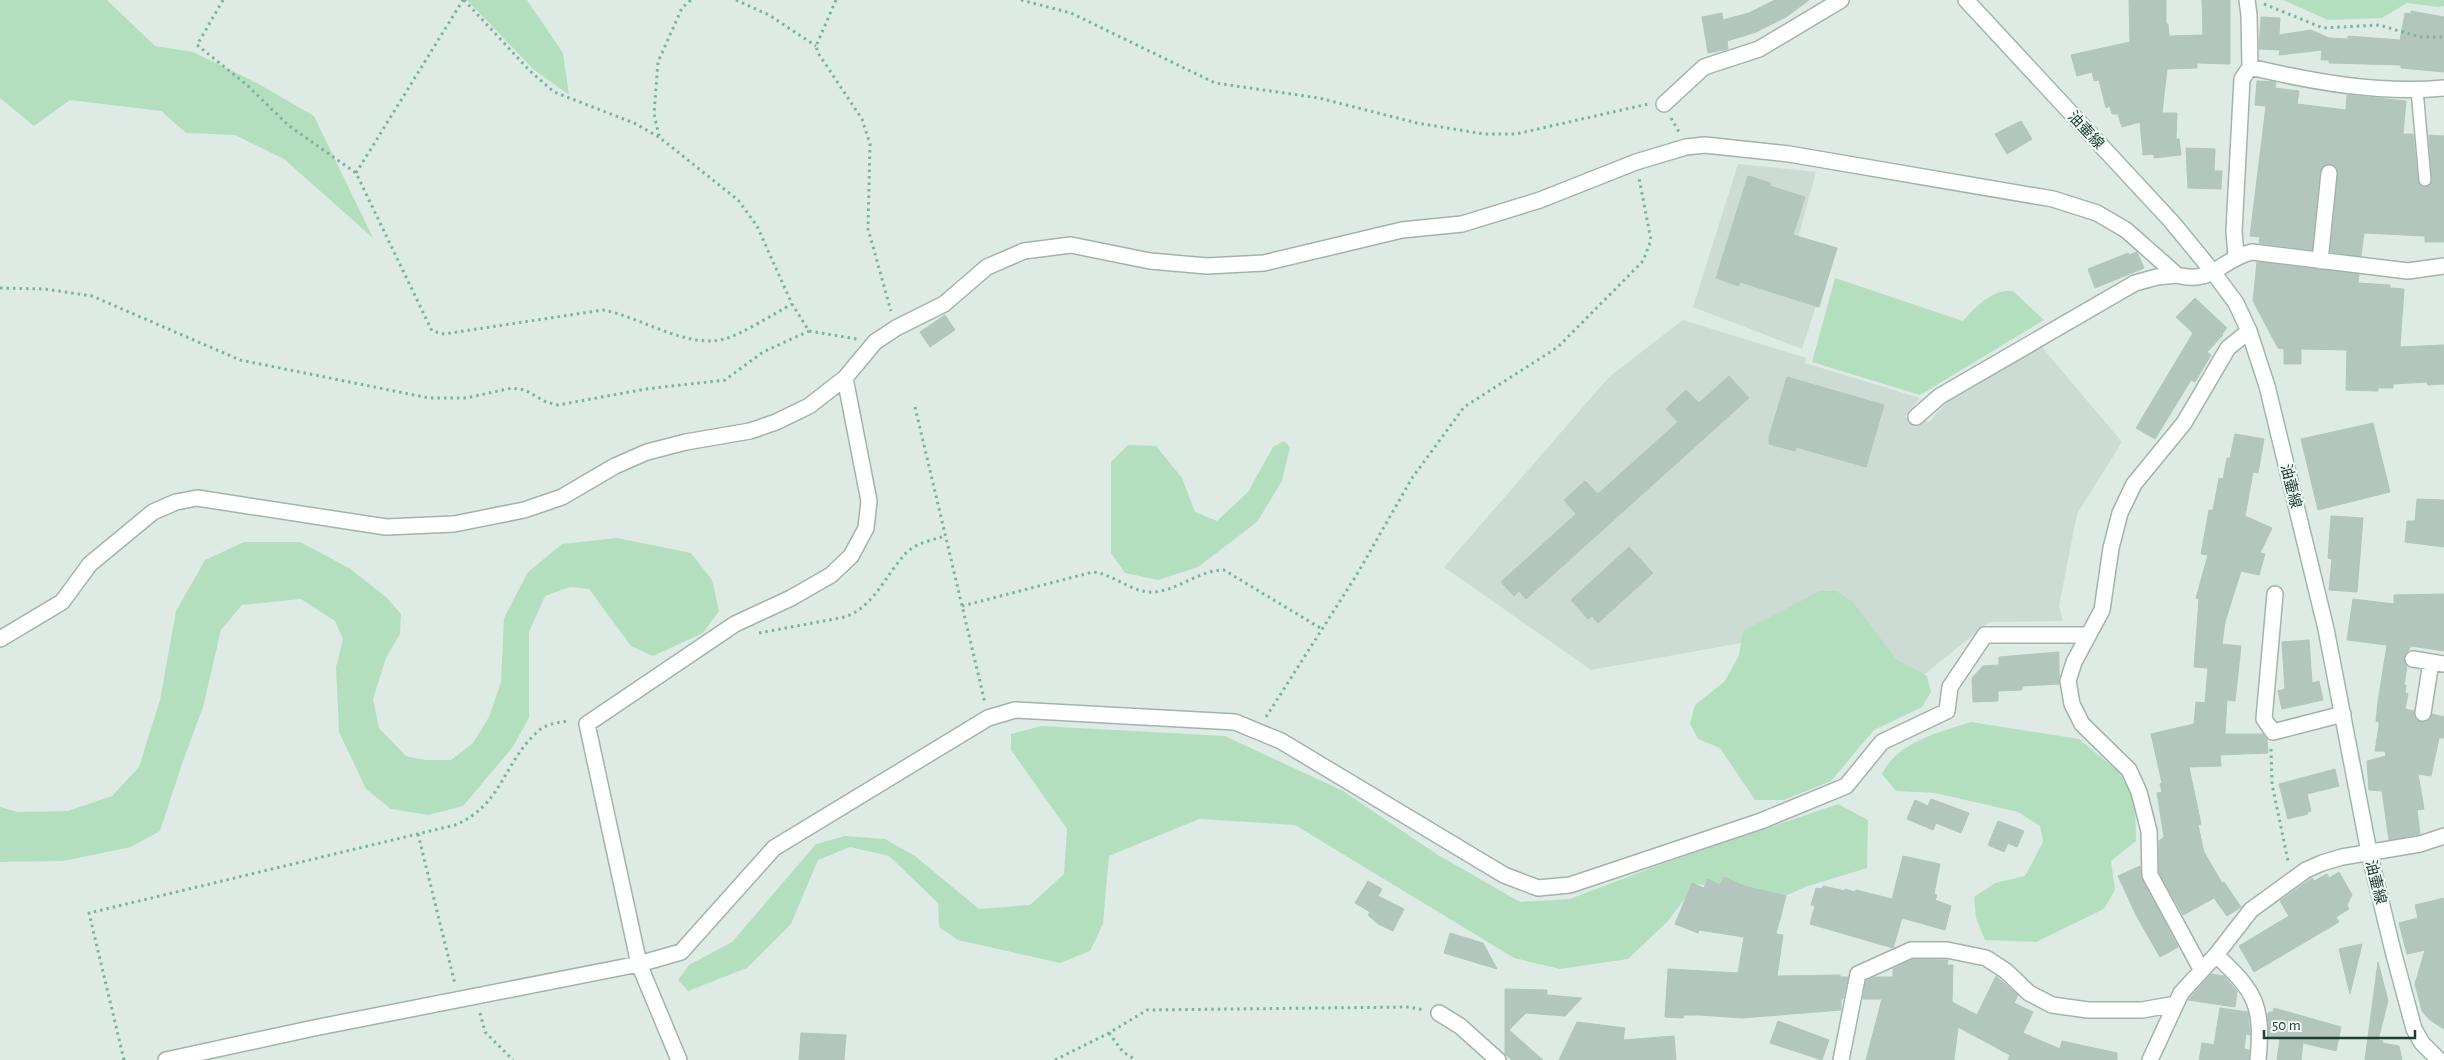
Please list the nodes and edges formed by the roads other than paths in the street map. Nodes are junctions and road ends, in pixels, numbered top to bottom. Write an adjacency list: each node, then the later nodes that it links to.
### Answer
1 (1841, 0): 7 (street)
2 (1966, 0): 13 (street, 油壷線)
3 (2247, 0): 4 (street)
4 (2250, 67): 6 (street); 10 (street)
5 (2444, 88): 6 (street)
6 (2417, 90): 9 (lane)
7 (1664, 104)
8 (2329, 173): 11 (street)
9 (2425, 180)
10 (2236, 256): 11 (street); 13 (street)
11 (2320, 261): 12 (street)
12 (2444, 266)
13 (2213, 272): 14 (street); 15 (street, 油壷線)
14 (2177, 275): 16 (street); 17 (street)
15 (2249, 332): 19 (street); 24 (street, 油壷線)
16 (845, 378): 20 (street); 28 (street)
17 (1916, 417)
18 (2275, 594): 24 (street)
19 (2088, 635): 28 (street); 29 (street)
20 (0, 638)
21 (2413, 659): 22 (street)
22 (2438, 663): 23 (street)
23 (2423, 713)
24 (2343, 714): 26 (street, 油壷線)
25 (2444, 836): 26 (street)
26 (2369, 852): 27 (street); 38 (street, 油壷線)
27 (2216, 955): 29 (street); 37 (street)
28 (639, 964): 32 (street); 33 (street)
29 (2201, 969): 30 (street)
30 (2176, 1004): 35 (street); 36 (street)
31 (1439, 1013): 34 (street)
32 (166, 1060)
33 (679, 1060)
34 (1498, 1060)
35 (1841, 1060)
36 (2150, 1060)
37 (2258, 1060)
38 (2439, 1060)

